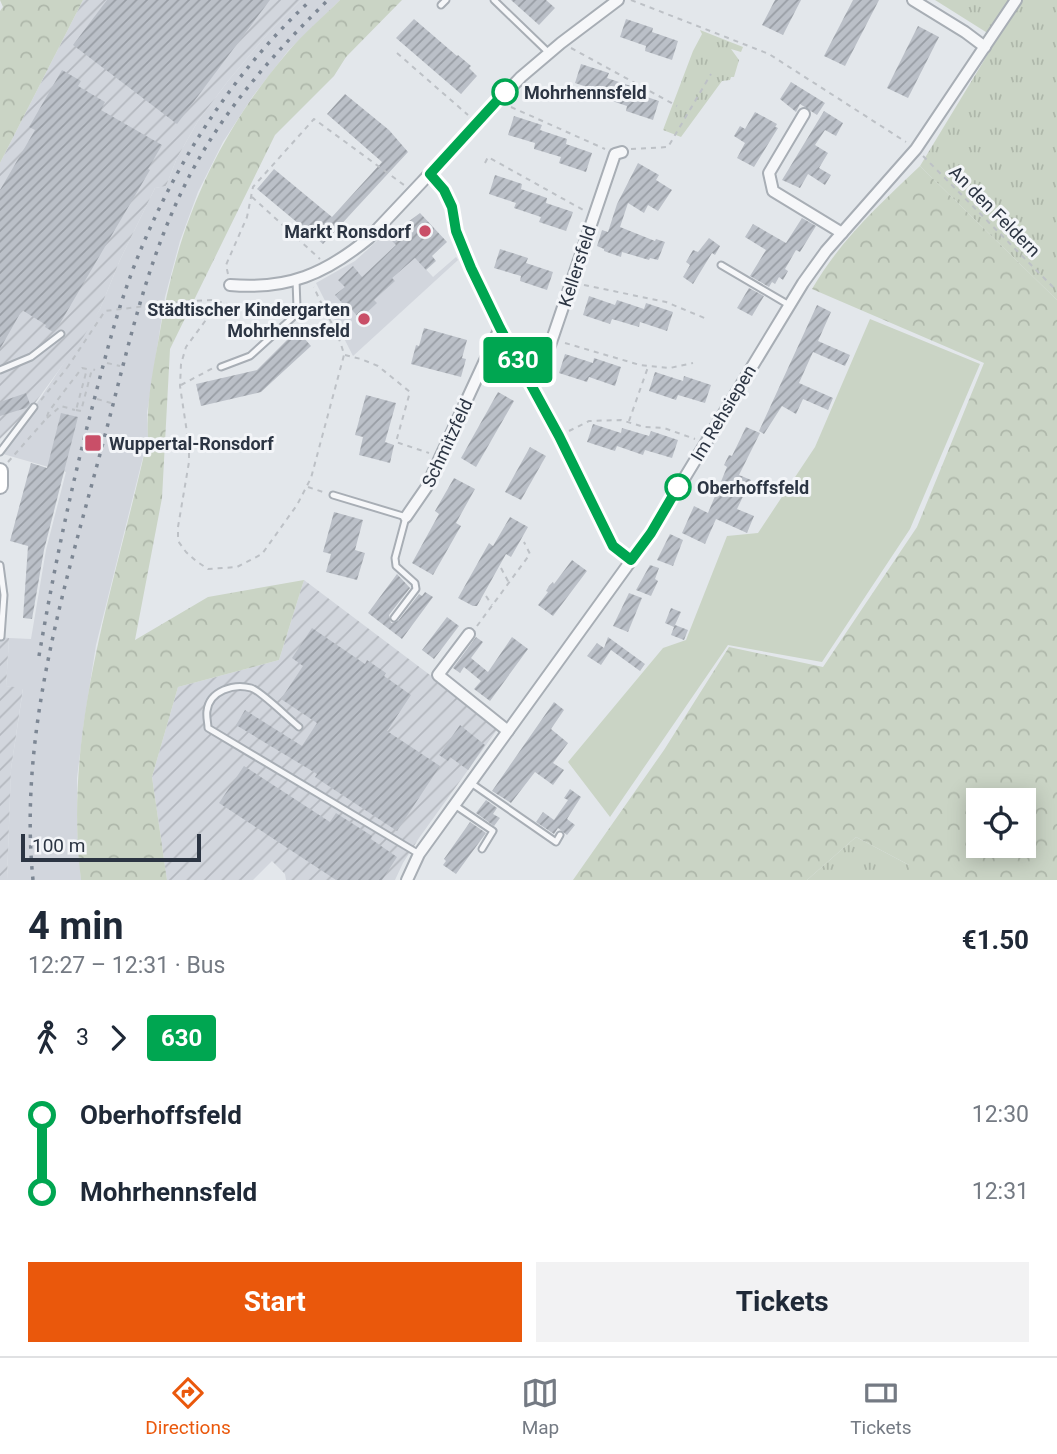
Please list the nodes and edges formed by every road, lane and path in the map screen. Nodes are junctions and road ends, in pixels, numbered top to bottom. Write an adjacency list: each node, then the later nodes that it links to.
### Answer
1 (494, 0): 9 (lane)
2 (618, 0): 6 (street)
3 (631, 0): 15 (path, An den Feldern)
4 (913, 0): 7 (street)
5 (1016, 0): 7 (street, Im Rehsiepen)
6 (561, 43): 9 (street); 12 (path)
7 (985, 47): 15 (street, Im Rehsiepen)
8 (397, 53): 14 (path)
9 (549, 53): 11 (street)
10 (711, 74): 16 (path)
11 (498, 101): 14 (street); 16 (path)
12 (677, 106)
13 (804, 114): 22 (street)
14 (477, 123): 18 (street)
15 (916, 149): 22 (street, Im Rehsiepen); 29 (path, An den Feldern)
16 (619, 153): 21 (street, Kellersfeld)
17 (485, 163): 21 (path)
18 (430, 174): 19 (street); 32 (street)
19 (412, 192): 20 (path); 24 (street)
20 (251, 196): 24 (path); 28 (path)
21 (594, 216): 27 (street, Kellersfeld)
22 (842, 233): 30 (street, Im Rehsiepen)
23 (722, 265): 30 (lane)
24 (328, 267): 25 (street)
25 (310, 276): 26 (street); 35 (path)
26 (296, 280): 28 (street); 40 (lane)
27 (571, 282): 31 (path); 43 (street, Kellersfeld)
28 (230, 285)
29 (1057, 291)
30 (789, 305): 54 (street, Im Rehsiepen)
31 (707, 319)
32 (500, 328): 43 (street); 56 (street, Schmitzfeld)
33 (61, 334): 41 (lane)
34 (564, 343): 39 (path)
35 (344, 355): 56 (path); 59 (path)
36 (107, 363): 38 (path)
37 (693, 363): 39 (path)
38 (120, 366)
39 (648, 366): 52 (path)
40 (221, 367): 44 (path)
41 (0, 370)
42 (95, 370): 50 (path)
43 (529, 379): 53 (street)
44 (180, 386): 49 (path, bridge); 59 (path)
45 (105, 397): 47 (path)
46 (97, 399): 47 (path)
47 (104, 401): 48 (path)
48 (111, 403)
49 (34, 408): 55 (lane)
50 (76, 410): 51 (path); 51 (path)
51 (46, 419): 57 (path)
52 (628, 422): 53 (path); 54 (path)
53 (559, 436): 63 (street)
54 (704, 442): 63 (street, Im Rehsiepen)
55 (0, 452)
56 (441, 457): 61 (street, Schmitzfeld)
57 (5, 466): 58 (street)
58 (0, 486)
59 (307, 487): 60 (path)
60 (333, 495): 61 (lane)
61 (406, 517): 69 (lane)
62 (524, 542): 66 (path)
63 (631, 560): 73 (street, Im Rehsiepen)
64 (0, 565): 71 (lane)
65 (501, 568): 66 (path)
66 (509, 584): 68 (path)
67 (486, 596): 68 (path)
68 (493, 606): 70 (path)
69 (394, 618)
70 (469, 634): 73 (street)
71 (1, 637)
72 (299, 727): 78 (lane)
73 (508, 731): 74 (street, Im Rehsiepen)
74 (471, 783): 75 (street, Im Rehsiepen); 76 (lane)
75 (455, 805): 77 (lane); 78 (street, Im Rehsiepen)
76 (560, 835)
77 (482, 849)
78 (419, 854): 79 (street, Im Rehsiepen)
79 (407, 880)

